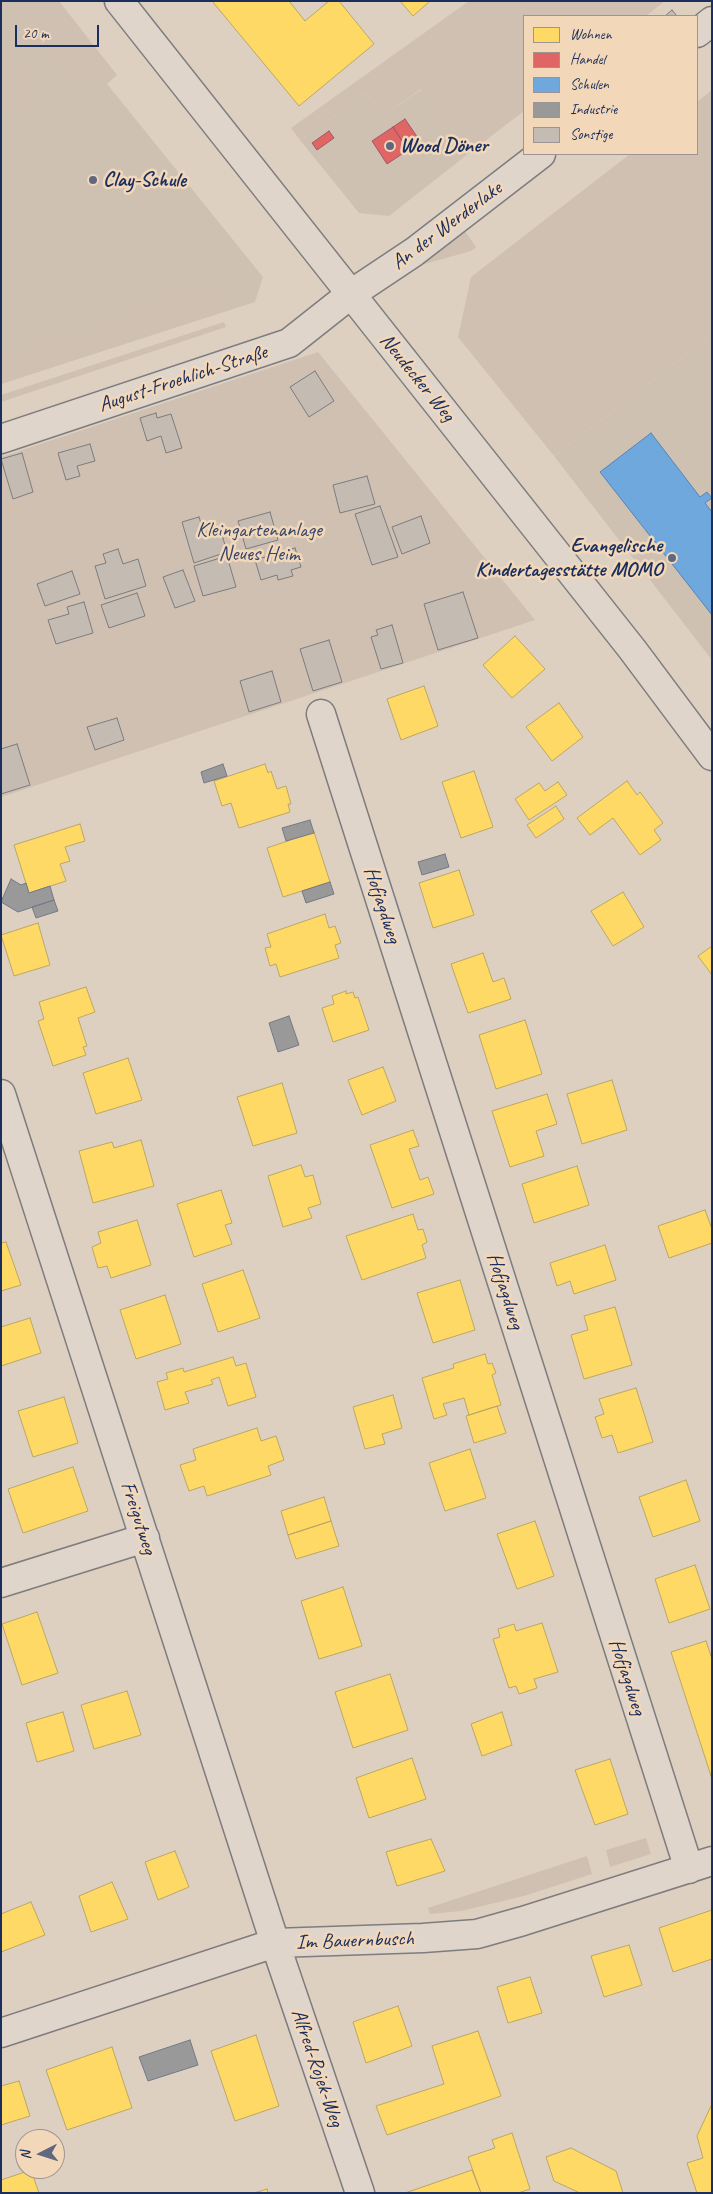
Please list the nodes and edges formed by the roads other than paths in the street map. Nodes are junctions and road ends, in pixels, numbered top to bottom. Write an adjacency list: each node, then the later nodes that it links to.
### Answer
1 (119, 1): 5 (street, Neudecker Weg)
2 (712, 21): 3 (street)
3 (698, 32)
4 (540, 155): 5 (street, An der Werderlake)
5 (351, 294): 6 (street, August-Froehlich-Straße); 8 (street, Neudecker Weg)
6 (1, 439)
7 (321, 714): 12 (street, Hofjagdweg)
8 (712, 756)
9 (1, 1094): 10 (street, Freigutweg)
10 (145, 1538): 11 (street); 13 (street, Freigutweg)
11 (1, 1584)
12 (700, 1865): 13 (street, Im Bauernbusch)
13 (275, 1943): 14 (street, Im Bauernbusch); 15 (street, Alfred-Rojek-Weg)
14 (1, 2033)
15 (360, 2193)

